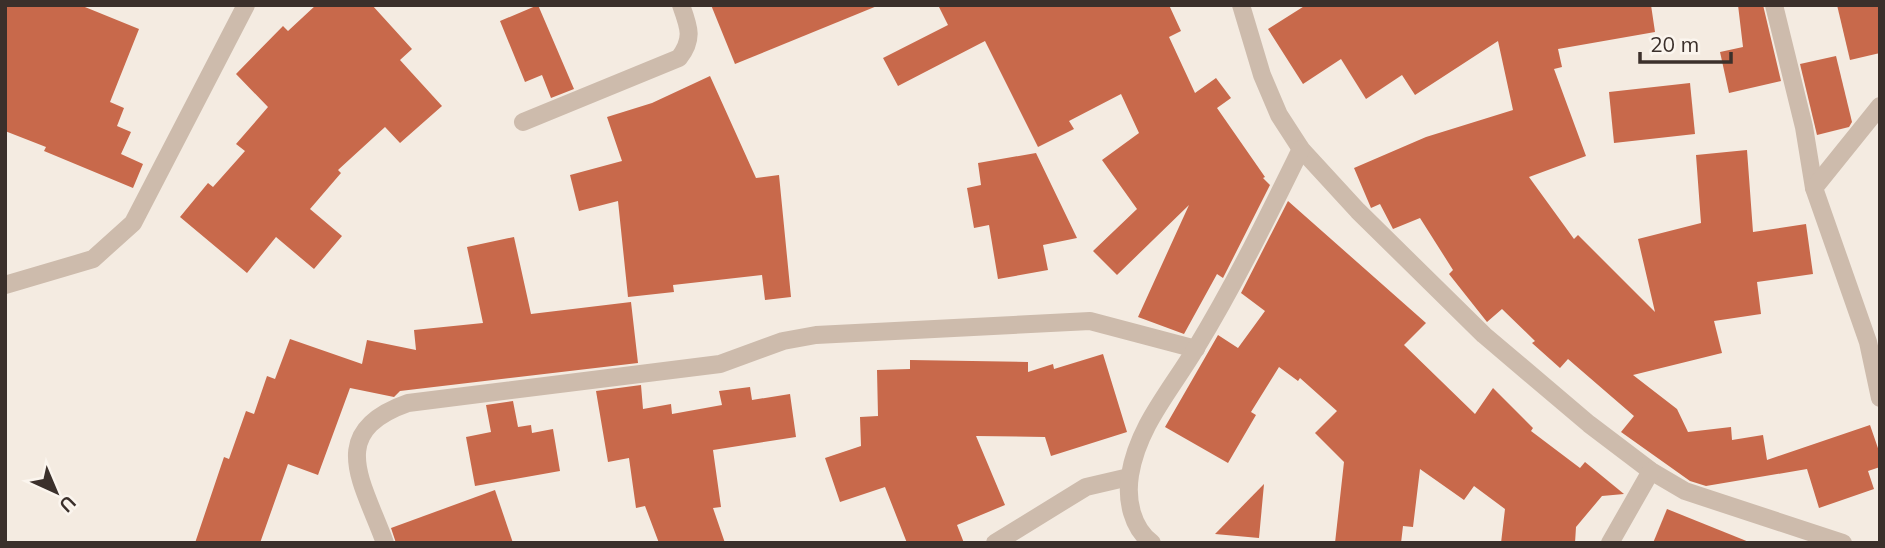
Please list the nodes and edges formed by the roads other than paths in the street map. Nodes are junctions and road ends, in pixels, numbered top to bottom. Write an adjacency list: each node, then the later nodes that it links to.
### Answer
1 (246, 5): 9 (street)
2 (681, 5): 6 (street)
3 (1241, 5): 7 (street)
4 (1774, 5): 8 (street)
5 (1880, 106): 8 (street)
6 (523, 122)
7 (1301, 149): 10 (street); 12 (street)
8 (1814, 188): 11 (street)
9 (5, 285)
10 (1196, 349): 13 (street); 14 (street)
11 (1880, 398)
12 (1651, 471): 17 (street); 18 (street)
13 (1129, 477): 15 (street); 16 (street)
14 (385, 543)
15 (995, 543)
16 (1152, 543)
17 (1610, 543)
18 (1843, 543)

